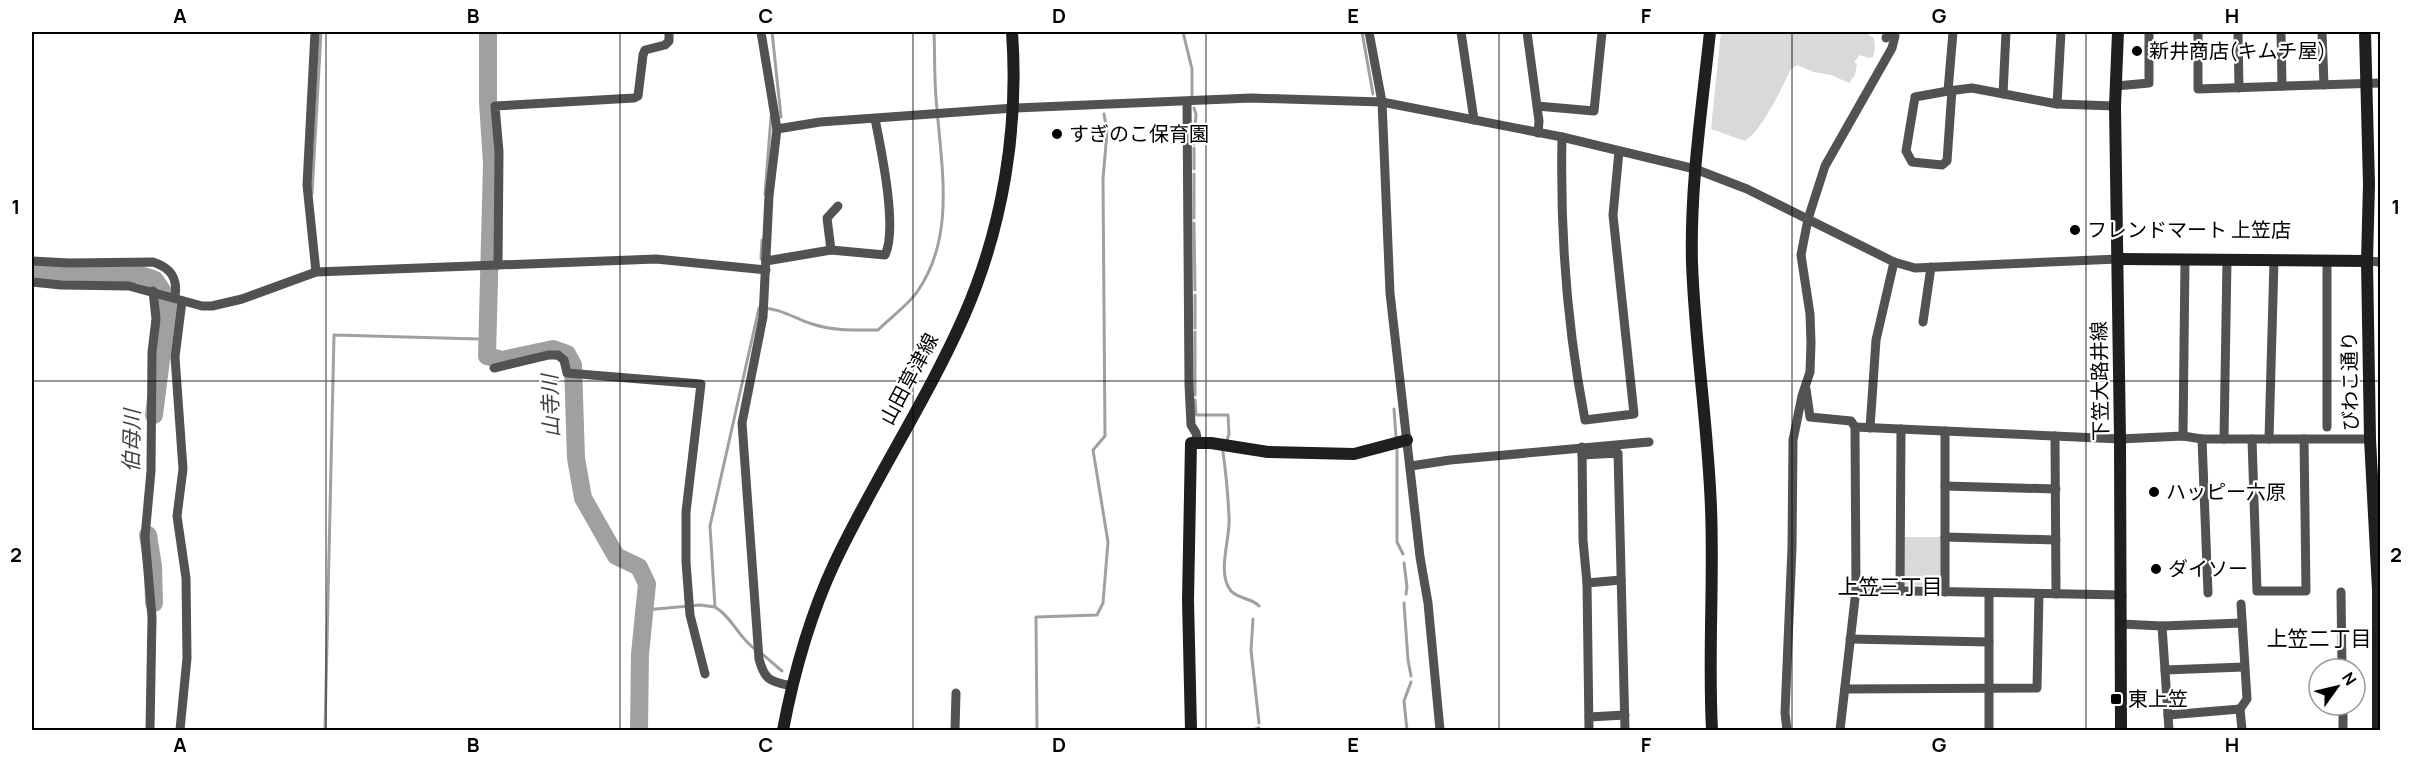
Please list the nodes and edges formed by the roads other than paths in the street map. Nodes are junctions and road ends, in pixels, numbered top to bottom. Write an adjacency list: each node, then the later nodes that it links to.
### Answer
1 (315, 32): 58 (street)
2 (669, 32): 55 (street)
3 (761, 32): 37 (street)
4 (1012, 32): 34 (street, 山田草津線)
5 (1369, 32): 30 (street)
6 (1461, 32): 36 (street)
7 (1527, 32): 32 (street)
8 (1602, 32): 32 (street)
9 (1710, 32): 41 (street)
10 (1953, 32): 27 (street)
11 (2006, 32): 28 (street)
12 (2061, 32): 31 (street)
13 (2118, 32): 24 (street, 下笠大路井線)
14 (2150, 32): 24 (street)
15 (2198, 32): 26 (street)
16 (2238, 32): 26 (street)
17 (2281, 32): 25 (street)
18 (2322, 32): 23 (street)
19 (2365, 32): 22 (street, びわこ通り)
20 (1890, 35): 44 (street)
21 (2380, 83): 22 (street)
22 (2366, 84): 23 (street); 42 (street, びわこ通り)
23 (2324, 85): 25 (street)
24 (2116, 86): 33 (street, 下笠大路井線)
25 (2282, 87): 26 (street)
26 (2239, 88)
27 (1950, 90): 27 (street); 28 (street)
28 (2003, 94): 31 (street)
29 (1187, 102): 30 (street); 34 (street); 81 (street)
30 (1382, 102): 36 (street); 79 (street)
31 (2057, 104): 33 (street)
32 (1537, 106): 38 (street)
33 (2115, 106): 46 (street, 下笠大路井線)
34 (1014, 108): 35 (street); 109 (street, 山田草津線)
35 (875, 119): 37 (street); 45 (street)
36 (1474, 120): 38 (street)
37 (777, 129): 56 (street)
38 (1538, 133): 39 (street)
39 (1562, 137): 40 (street); 40 (street)
40 (1619, 151): 41 (street)
41 (1692, 168): 44 (street); 125 (street)
42 (2375, 184): 52 (street, びわこ通り)
43 (838, 206): 45 (street)
44 (1808, 219): 53 (street); 64 (street)
45 (831, 250): 56 (street)
46 (2118, 259): 47 (street); 57 (street); 72 (street, 下笠大路井線)
47 (2185, 260): 48 (street); 71 (street)
48 (2226, 260): 50 (street); 74 (street)
49 (32, 261): 61 (street)
50 (2274, 261): 51 (street); 76 (street)
51 (2327, 261): 52 (street); 66 (street)
52 (2367, 261): 54 (street); 78 (street, びわこ通り)
53 (1894, 262): 57 (street); 67 (street)
54 (2380, 262)
55 (498, 265): 56 (street); 58 (street)
56 (766, 265): 109 (street)
57 (1931, 267): 62 (street)
58 (316, 272): 61 (street)
59 (32, 282): 60 (street)
60 (153, 291): 61 (street); 117 (street)
61 (179, 299): 118 (street)
62 (1923, 322)
63 (494, 368): 108 (street)
64 (1807, 381): 65 (street); 126 (street)
65 (1855, 427): 67 (street); 90 (street)
66 (2327, 427)
67 (1870, 428): 68 (street)
68 (1901, 429): 69 (street); 91 (street)
69 (1945, 431): 70 (street); 84 (street)
70 (2055, 436): 72 (street); 85 (street)
71 (2183, 436): 72 (street); 73 (street)
72 (2120, 439): 98 (street, 下笠大路井線)
73 (2202, 439): 74 (street); 95 (street)
74 (2224, 439): 75 (street)
75 (2252, 439): 76 (street); 77 (street)
76 (2269, 439): 77 (street)
77 (2304, 439): 78 (street)
78 (2370, 439): 132 (street, びわこ通り)
79 (1407, 441): 81 (street); 83 (street)
80 (1649, 441): 82 (street)
81 (1198, 443): 121 (street)
82 (1582, 451): 83 (street); 88 (street); 89 (street)
83 (1411, 466): 122 (street)
84 (1946, 486): 85 (street); 86 (street)
85 (2056, 489): 87 (street)
86 (1946, 537): 87 (street); 92 (street)
87 (2056, 540): 97 (street)
88 (1621, 580): 89 (street); 114 (street)
89 (1587, 583): 116 (street)
90 (1856, 590): 91 (street); 103 (street)
91 (1900, 591): 92 (street)
92 (1946, 592): 94 (street)
93 (2341, 592): 105 (street)
94 (1989, 593): 96 (street); 104 (street)
95 (2208, 593)
96 (2039, 594): 97 (street); 111 (street)
97 (2056, 594): 98 (street)
98 (2122, 595): 101 (street, 下笠大路井線)
99 (2241, 604): 100 (street)
100 (2242, 623): 102 (street); 106 (street)
101 (2121, 624): 102 (street); 129 (street, 下笠大路井線)
102 (2162, 626): 107 (street)
103 (1850, 639): 104 (street); 110 (street)
104 (1989, 642): 111 (street)
105 (2342, 657)
106 (2244, 667): 107 (street); 113 (street)
107 (2165, 670): 115 (street)
108 (705, 674)
109 (791, 686): 119 (street, 山田草津線)
110 (1845, 689): 111 (street); 127 (street)
111 (1989, 689): 128 (street)
112 (956, 693): 120 (street)
113 (2240, 709): 115 (street); 131 (street)
114 (1625, 715): 116 (street); 124 (street)
115 (2168, 715): 130 (street)
116 (1589, 717): 123 (street)
117 (150, 730)
118 (180, 730)
119 (783, 730)
120 (954, 730)
121 (1191, 730)
122 (1440, 730)
123 (1589, 730)
124 (1625, 730)
125 (1712, 730)
126 (1787, 730)
127 (1840, 730)
128 (1989, 730)
129 (2121, 730)
130 (2169, 730)
131 (2242, 730)
132 (2378, 730)

